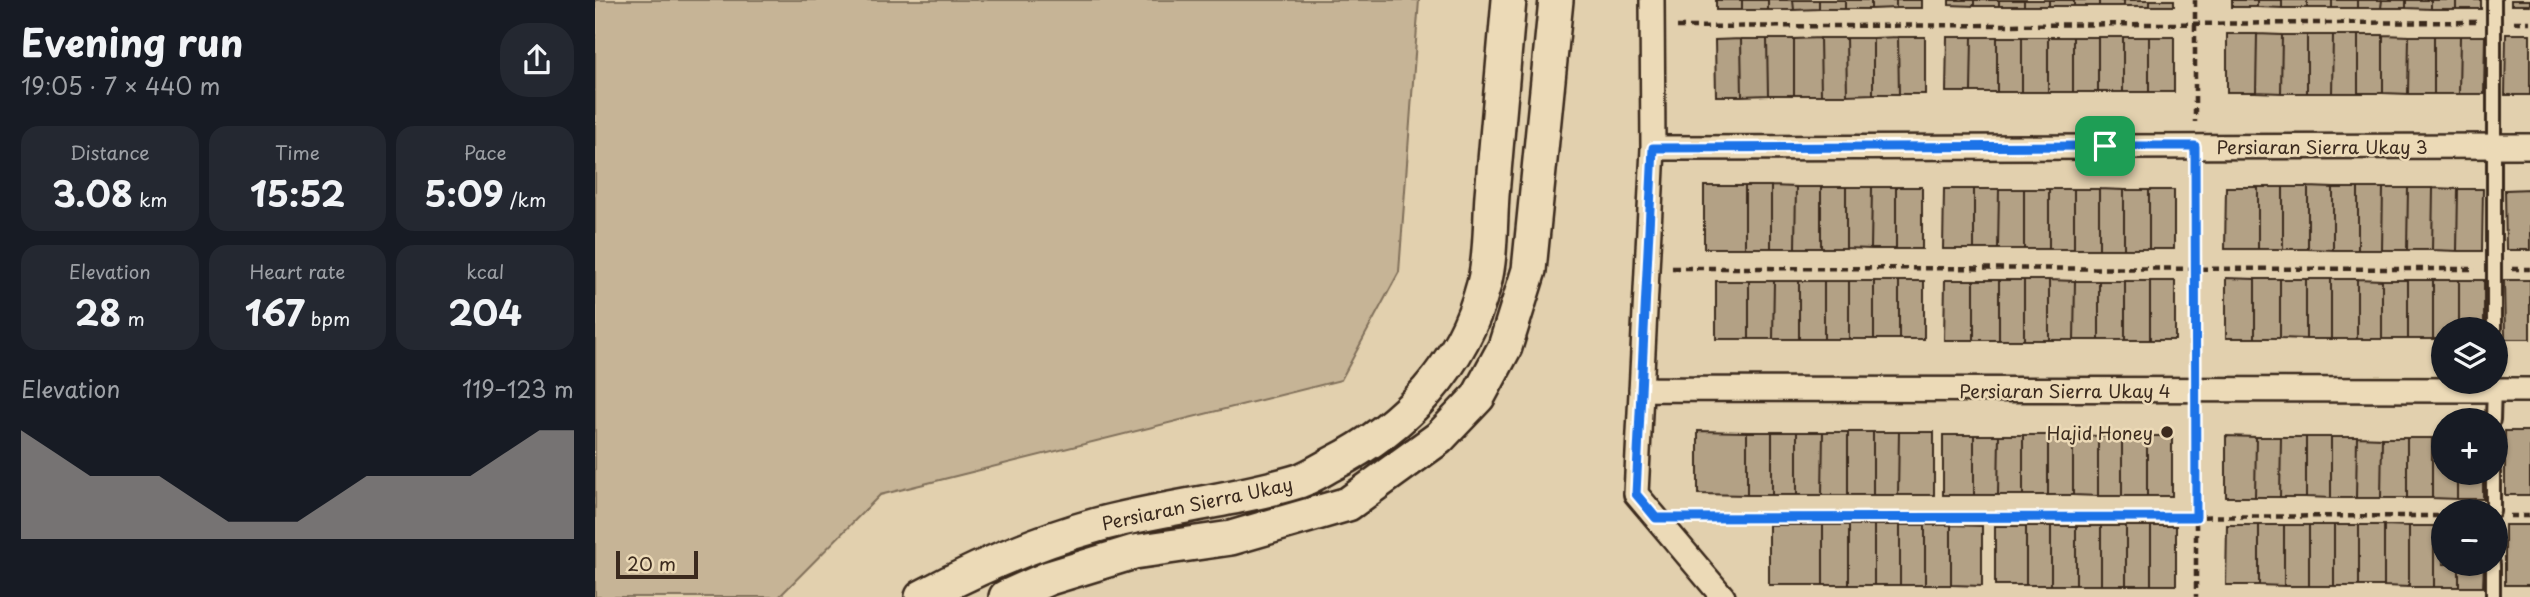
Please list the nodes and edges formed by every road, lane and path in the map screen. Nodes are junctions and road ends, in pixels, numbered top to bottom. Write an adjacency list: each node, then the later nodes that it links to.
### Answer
1 (1509, 0): 28 (street, Persiaran Sierra Ukay)
2 (1556, 0): 29 (street, Persiaran Sierra Ukay)
3 (1652, 0): 9 (street)
4 (2195, 0): 8 (path)
5 (2494, 0): 6 (lane)
6 (2494, 22): 7 (path); 8 (path); 11 (lane)
7 (2530, 22)
8 (2195, 24): 9 (path); 10 (path)
9 (1652, 27): 13 (street)
10 (2195, 146): 11 (street, Persiaran Sierra Ukay 3); 13 (street, Persiaran Sierra Ukay 3); 15 (path)
11 (2494, 146): 12 (street, Persiaran Sierra Ukay 3); 16 (lane)
12 (2530, 146)
13 (1653, 148): 14 (street)
14 (1647, 268): 15 (path); 21 (street)
15 (2195, 269): 16 (path); 22 (path)
16 (2494, 269): 17 (path); 18 (lane)
17 (2530, 269)
18 (2494, 317)
19 (2431, 387): 22 (street, Persiaran Sierra Ukay 4)
20 (2508, 388): 23 (street, Persiaran Sierra Ukay 4)
21 (1641, 389): 22 (street, Persiaran Sierra Ukay 4); 26 (street)
22 (2195, 390): 25 (path)
23 (2530, 390)
24 (2431, 516): 25 (path)
25 (2196, 517): 26 (path); 31 (path)
26 (1656, 518): 30 (street)
27 (2493, 576): 32 (lane)
28 (922, 597)
29 (1006, 597)
30 (1723, 597)
31 (2196, 597)
32 (2493, 597)

